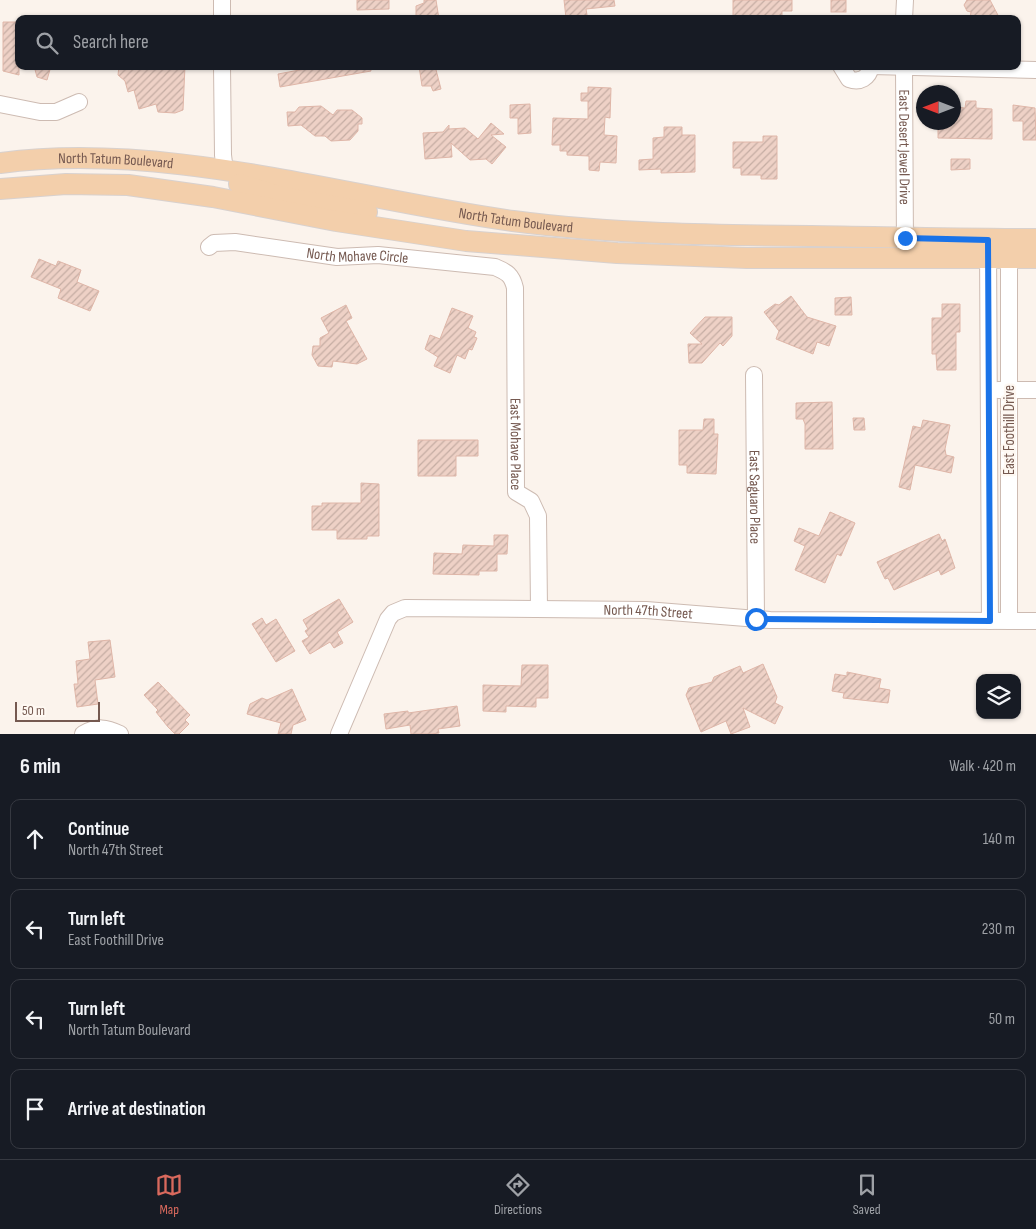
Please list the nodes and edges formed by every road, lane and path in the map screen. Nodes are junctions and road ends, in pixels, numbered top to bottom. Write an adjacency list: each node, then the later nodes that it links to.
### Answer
1 (222, 0): 3 (street)
2 (904, 0): 4 (street)
3 (222, 15)
4 (904, 15)
5 (222, 70): 14 (street)
6 (843, 70): 7 (street)
7 (870, 70)
8 (904, 70): 16 (street, East Desert Jewel Drive)
9 (1021, 70): 10 (street)
10 (1036, 70)
11 (79, 102): 12 (street)
12 (0, 104)
13 (0, 163): 14 (main road, North Tatum Boulevard)
14 (225, 171): 16 (main road, North Tatum Boulevard); 18 (main road)
15 (0, 189): 18 (main road, North Tatum Boulevard)
16 (905, 238): 20 (main road, North Tatum Boulevard); 23 (street, East Desert Jewel Drive)
17 (1036, 240): 21 (main road, North Tatum Boulevard)
18 (466, 241): 23 (main road, North Tatum Boulevard)
19 (208, 248): 24 (street, North Mohave Circle)
20 (988, 249): 21 (main road, North Tatum Boulevard); 23 (main road, North Tatum Boulevard); 26 (street, East Foothill Drive)
21 (1009, 249): 22 (main road, North Tatum Boulevard); 27 (street, East Foothill Drive)
22 (1036, 258)
23 (906, 259)
24 (507, 272): 29 (street, East Mohave Place)
25 (754, 375): 30 (street, East Saguaro Place)
26 (988, 390): 27 (street); 31 (street, East Foothill Drive)
27 (1008, 390): 28 (street); 32 (street, East Foothill Drive)
28 (1036, 390)
29 (539, 609): 30 (street, North 47th Street); 36 (street, North 47th Street)
30 (756, 619): 31 (street, North 47th Street)
31 (990, 621): 32 (street, North 47th Street)
32 (1009, 621): 33 (street, North 47th Street)
33 (1036, 621)
34 (83, 734): 35 (street)
35 (120, 734)
36 (339, 734)

